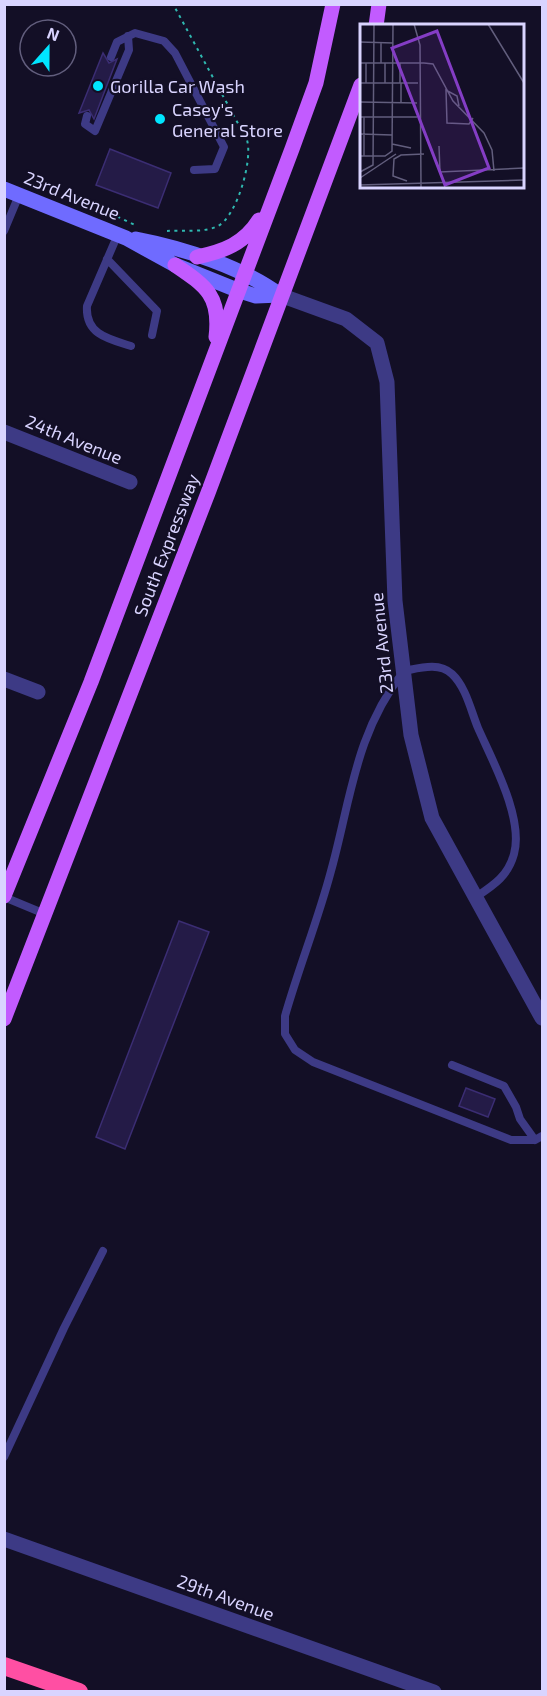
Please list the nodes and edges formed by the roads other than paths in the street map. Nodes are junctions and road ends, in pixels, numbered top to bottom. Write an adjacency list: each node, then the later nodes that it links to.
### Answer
1 (333, 4): 10 (main road, South Expressway)
2 (379, 4): 3 (main road)
3 (376, 24)
4 (128, 36): 5 (lane); 7 (lane); 8 (lane)
5 (111, 57)
6 (360, 88): 18 (main road, South Expressway)
7 (87, 116)
8 (194, 170)
9 (12, 192): 11 (lane); 12 (main road, 23rd Avenue)
10 (275, 195): 13 (main road); 16 (main road, South Expressway)
11 (4, 231)
12 (122, 236): 13 (main road, 23rd Avenue); 14 (lane); 15 (main road, 23rd Avenue)
13 (197, 257): 16 (main road, 23rd Avenue)
14 (107, 259): 19 (lane); 20 (lane)
15 (175, 266): 17 (main road, 23rd Avenue); 21 (main road)
16 (244, 273): 17 (main road, South Expressway); 18 (main road, 23rd Avenue)
17 (237, 290): 18 (main road, 23rd Avenue); 21 (main road, South Expressway)
18 (280, 295): 24 (street, 23rd Avenue); 29 (main road, South Expressway)
19 (152, 335)
20 (131, 346)
21 (214, 354): 27 (main road, South Expressway)
22 (4, 432): 23 (street, 24th Avenue)
23 (130, 482)
24 (404, 671): 28 (street, 23rd Avenue); 28 (lane); 33 (lane)
25 (4, 679): 26 (street)
26 (38, 692)
27 (4, 897): 29 (lane)
28 (476, 897): 31 (street, 23rd Avenue)
29 (45, 914): 30 (main road, South Expressway)
30 (4, 1018)
31 (543, 1018)
32 (452, 1065): 33 (lane)
33 (539, 1138)
34 (103, 1251): 35 (lane)
35 (4, 1457)
36 (4, 1539): 39 (street, 29th Avenue)
37 (4, 1666): 38 (highway)
38 (79, 1692)
39 (434, 1692)

